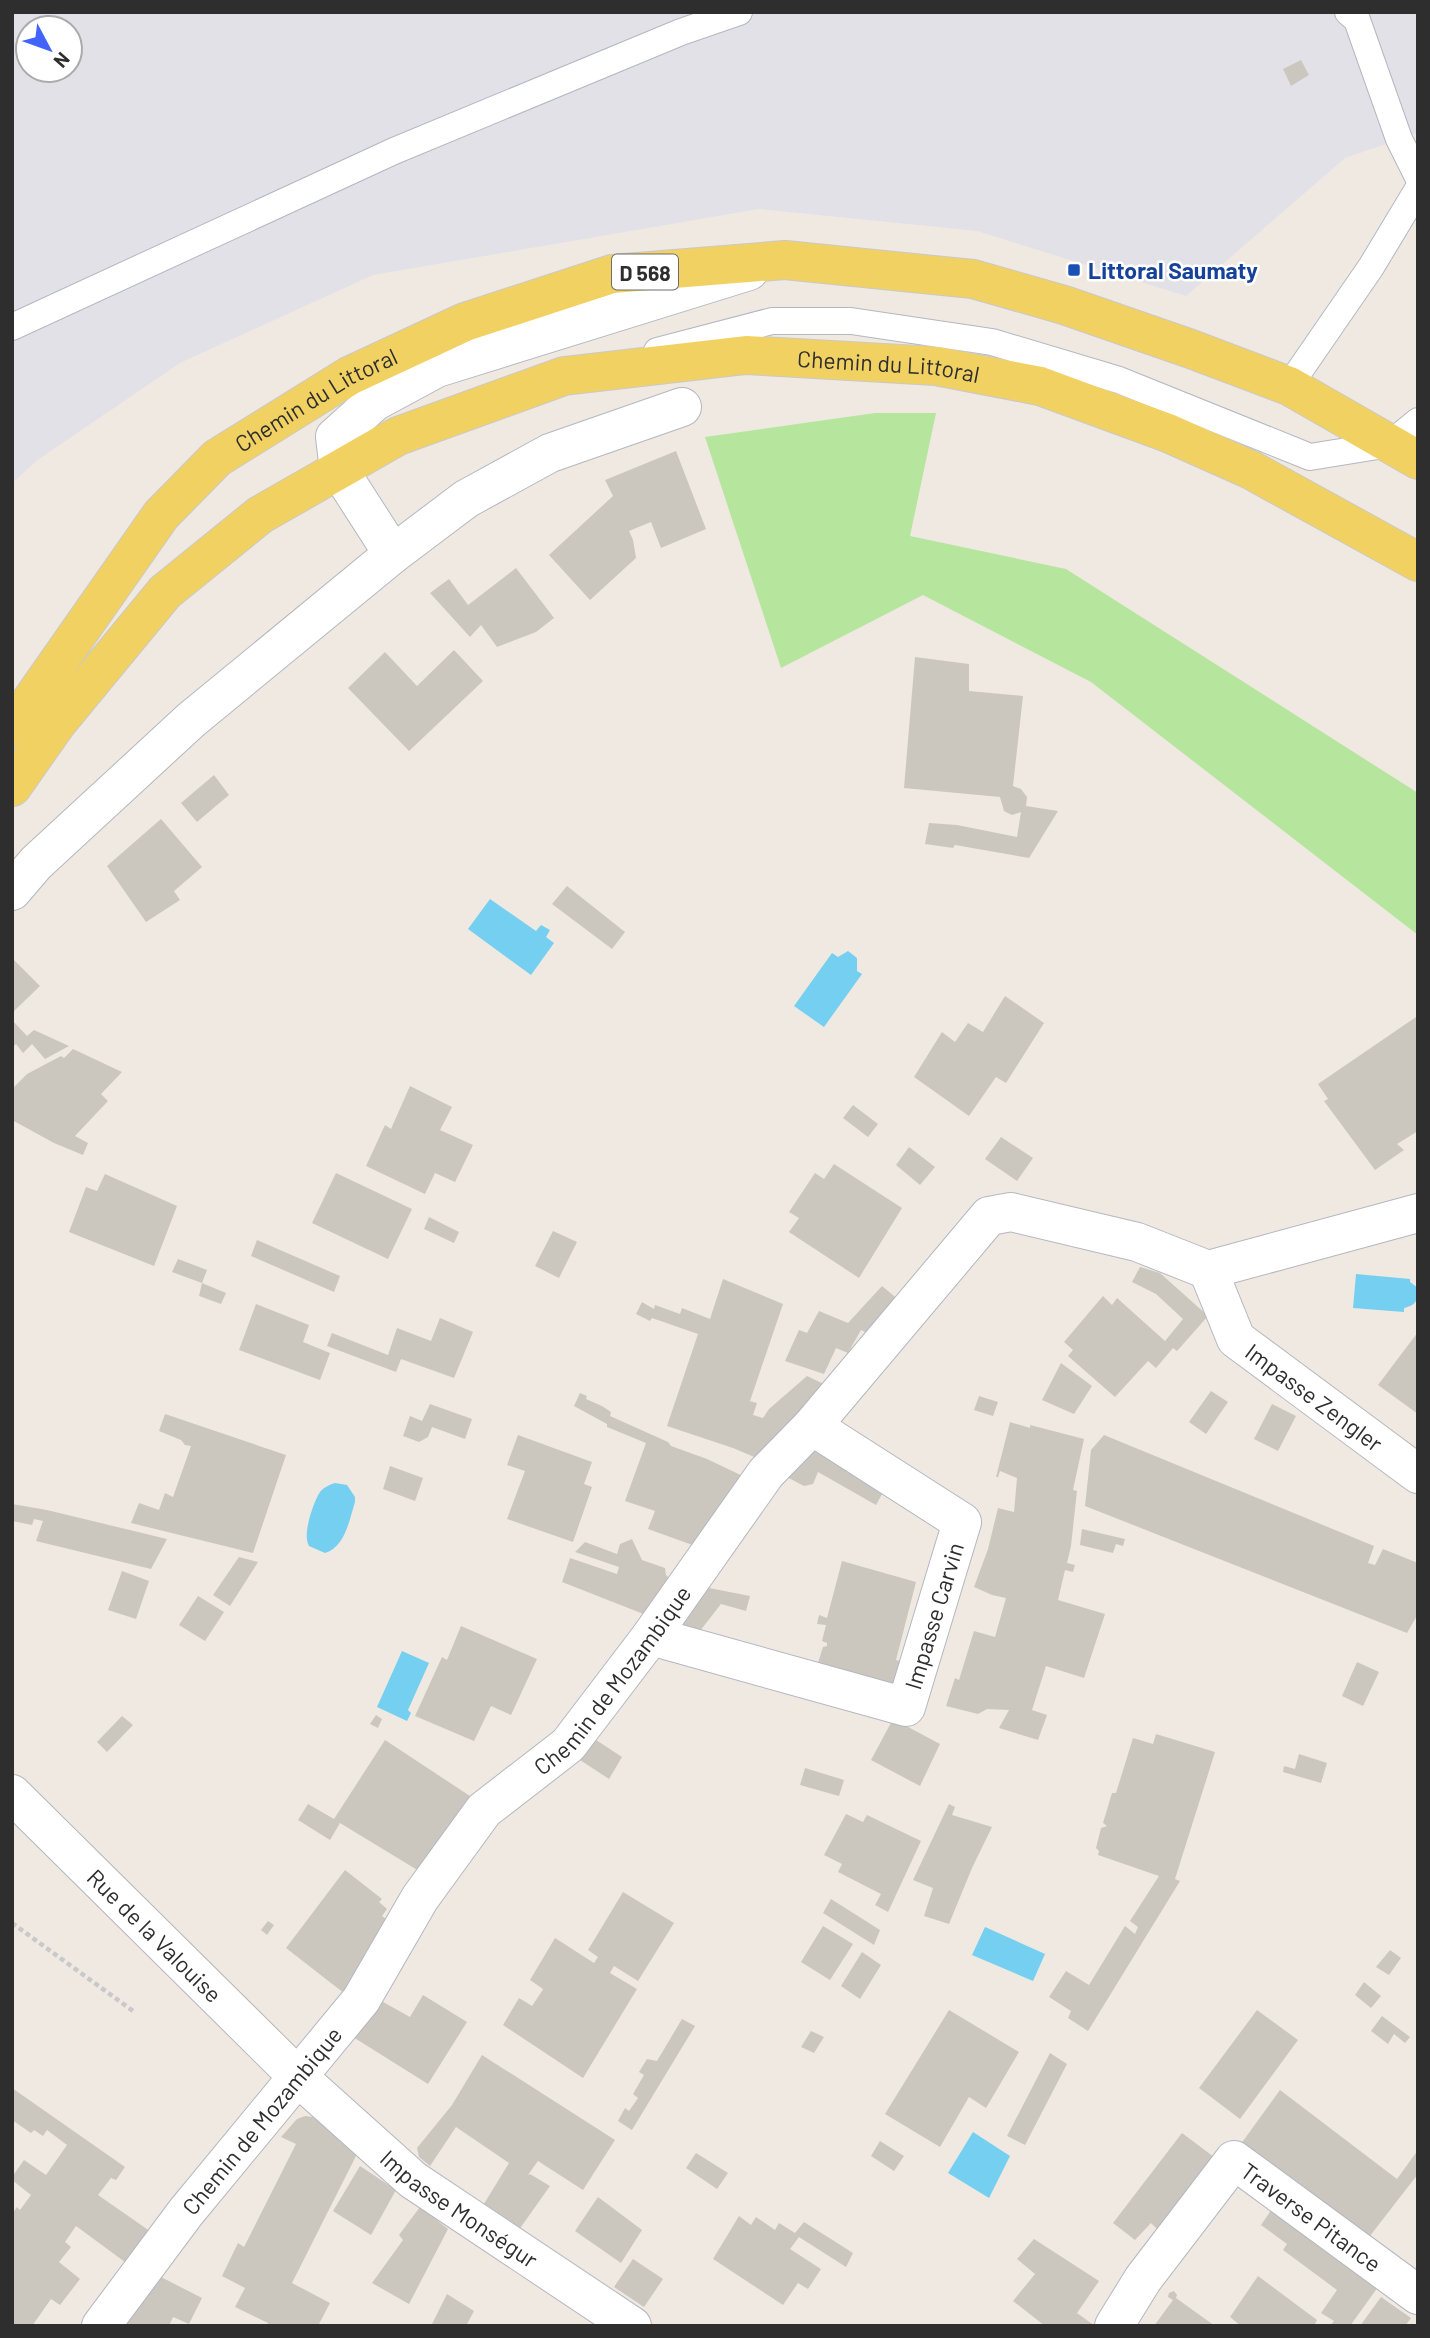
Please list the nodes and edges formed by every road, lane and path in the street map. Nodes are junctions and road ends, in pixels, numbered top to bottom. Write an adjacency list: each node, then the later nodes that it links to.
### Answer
1 (739, 12): 3 (lane)
2 (1355, 15): 4 (lane)
3 (678, 22): 7 (lane)
4 (1418, 177)
5 (1418, 189): 9 (lane)
6 (785, 260): 9 (main road, Chemin du Littoral / D 568); 12 (street, Chemin du Littoral); 15 (main road, Chemin du Littoral / D 568)
7 (12, 327)
8 (564, 376): 11 (lane); 12 (main road, Chemin du Littoral); 14 (main road, Chemin du Littoral)
9 (1289, 386): 11 (main road, Chemin du Littoral / D 568)
10 (682, 407): 13 (street)
11 (1409, 442)
12 (339, 470): 13 (street, Chemin du Littoral); 16 (main road, Chemin du Littoral)
13 (393, 555): 17 (street)
14 (1418, 562)
15 (12, 729)
16 (12, 787)
17 (12, 891)
18 (1418, 1213): 19 (street)
19 (1208, 1270): 20 (street, Chemin de Mozambique); 21 (street, Impasse Zengler)
20 (813, 1426): 22 (street, Chemin de Mozambique); 22 (street, Impasse Carvin)
21 (1418, 1474)
22 (651, 1636): 26 (street, Chemin de Mozambique)
23 (12, 1794): 26 (street, Rue de la Valouise)
24 (12, 1923): 25 (path)
25 (133, 2011)
26 (297, 2076): 28 (street, Chemin de Mozambique); 29 (street, Impasse Monségur)
27 (1418, 2295): 30 (street, Traverse Pitance)
28 (101, 2326)
29 (632, 2326)
30 (1114, 2326)

